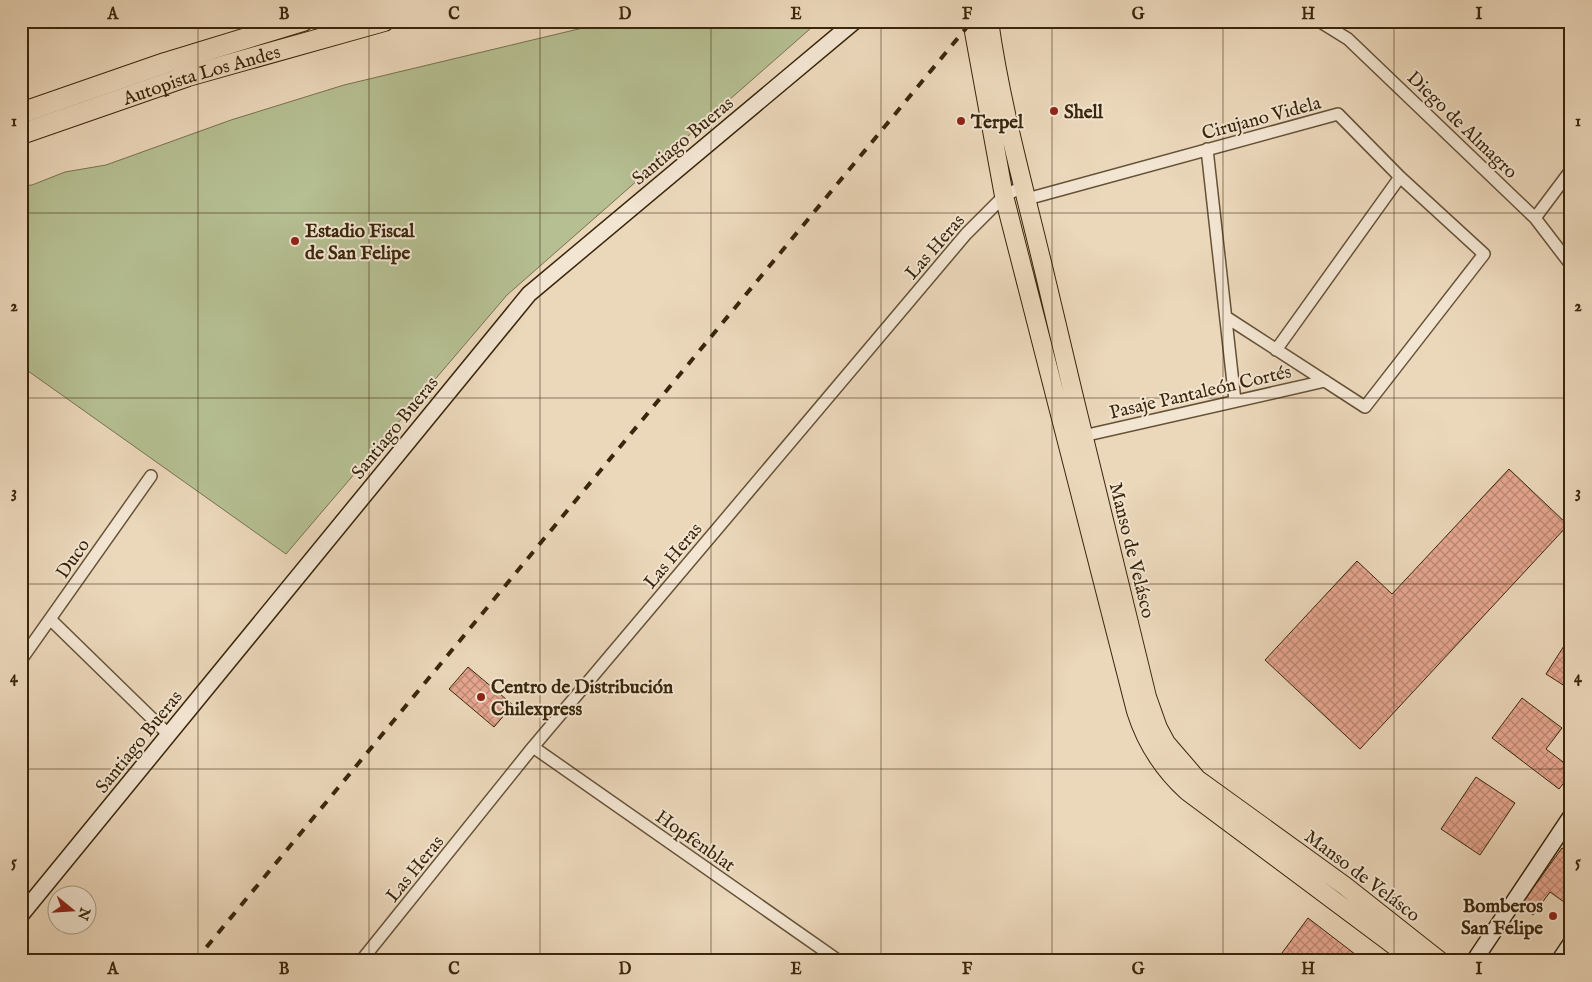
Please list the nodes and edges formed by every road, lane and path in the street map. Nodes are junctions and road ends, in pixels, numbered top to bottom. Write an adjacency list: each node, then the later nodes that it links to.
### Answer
1 (303, 21): 6 (highway, Autopista Los Andes)
2 (384, 21): 7 (highway, Autopista Los Andes)
3 (855, 21): 24 (street, Santiago Bueras)
4 (1319, 21): 13 (street, Diego de Almagro)
5 (980, 23): 11 (main road, Manso de Velásco); 12 (main road, Manso de Velásco)
6 (21, 113)
7 (21, 134)
8 (1207, 149): 10 (street, Cirujano Videla); 11 (street, Cirujano Videla); 16 (street)
9 (1570, 172): 13 (street)
10 (1400, 177): 14 (street, Cirujano Videla); 17 (street, Pasaje Pantaleón Cortés)
11 (1025, 193): 12 (street, Las Heras); 20 (main road, Manso de Velásco)
12 (1004, 196): 25 (street, Las Heras); 31 (main road, Manso de Velásco)
13 (1535, 218): 15 (street, Diego de Almagro)
14 (1484, 254): 18 (street, Pasaje Pantaleón Cortés)
15 (1571, 264)
16 (1226, 317): 17 (street, Pasaje Pantaleón Cortés); 19 (street)
17 (1276, 350): 18 (street, Pasaje Pantaleón Cortés)
18 (1325, 381): 19 (street, Pasaje Pantaleón Cortés)
19 (1235, 401): 20 (street, Pasaje Pantaleón Cortés)
20 (1083, 436): 32 (main road, Manso de Velásco)
21 (151, 476): 22 (street, Duco)
22 (50, 619): 23 (street, Duco); 24 (street)
23 (21, 660)
24 (169, 734): 27 (street, Santiago Bueras)
25 (533, 747): 29 (street, Las Heras); 30 (street, Hopfenblat)
26 (1571, 816): 33 (street)
27 (21, 915)
28 (1571, 943): 34 (street)
29 (364, 960)
30 (839, 961)
31 (1415, 961)
32 (1440, 961)
33 (1474, 961)
34 (1559, 961)

